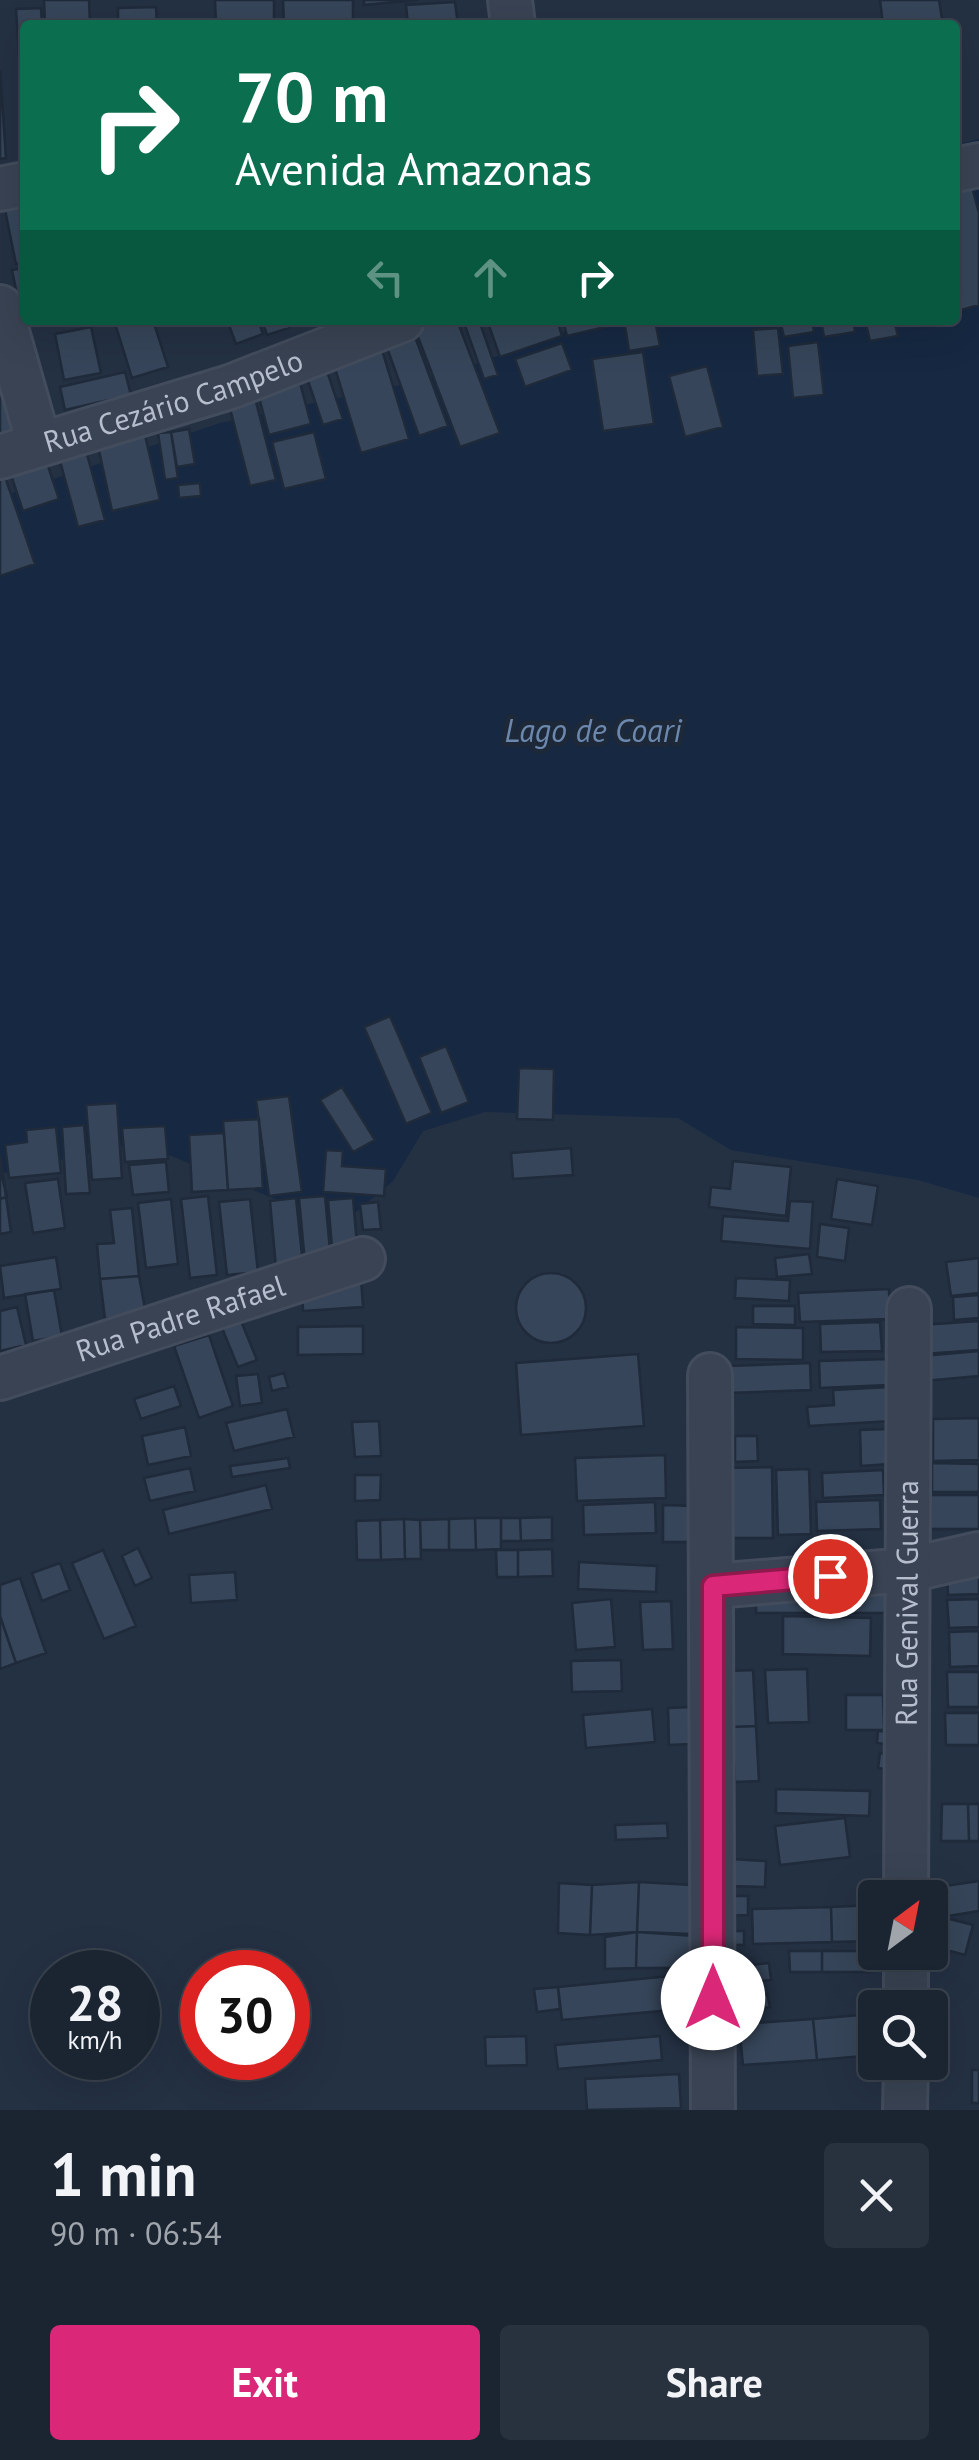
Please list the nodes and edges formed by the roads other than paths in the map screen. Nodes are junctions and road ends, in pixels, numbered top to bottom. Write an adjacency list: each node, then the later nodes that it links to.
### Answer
1 (0, 307): 3 (street)
2 (389, 325): 3 (street, Rua Cezário Campelo)
3 (20, 450)
4 (363, 1259): 7 (street, Rua Padre Rafael)
5 (910, 1309): 9 (street, Rua Genival Guerra)
6 (710, 1376): 10 (street)
7 (0, 1378)
8 (979, 1554): 9 (street)
9 (908, 1570): 10 (street); 11 (street, Rua Genival Guerra)
10 (713, 1586): 13 (street)
11 (906, 1880)
12 (906, 2080): 14 (street)
13 (713, 2110)
14 (905, 2110)

